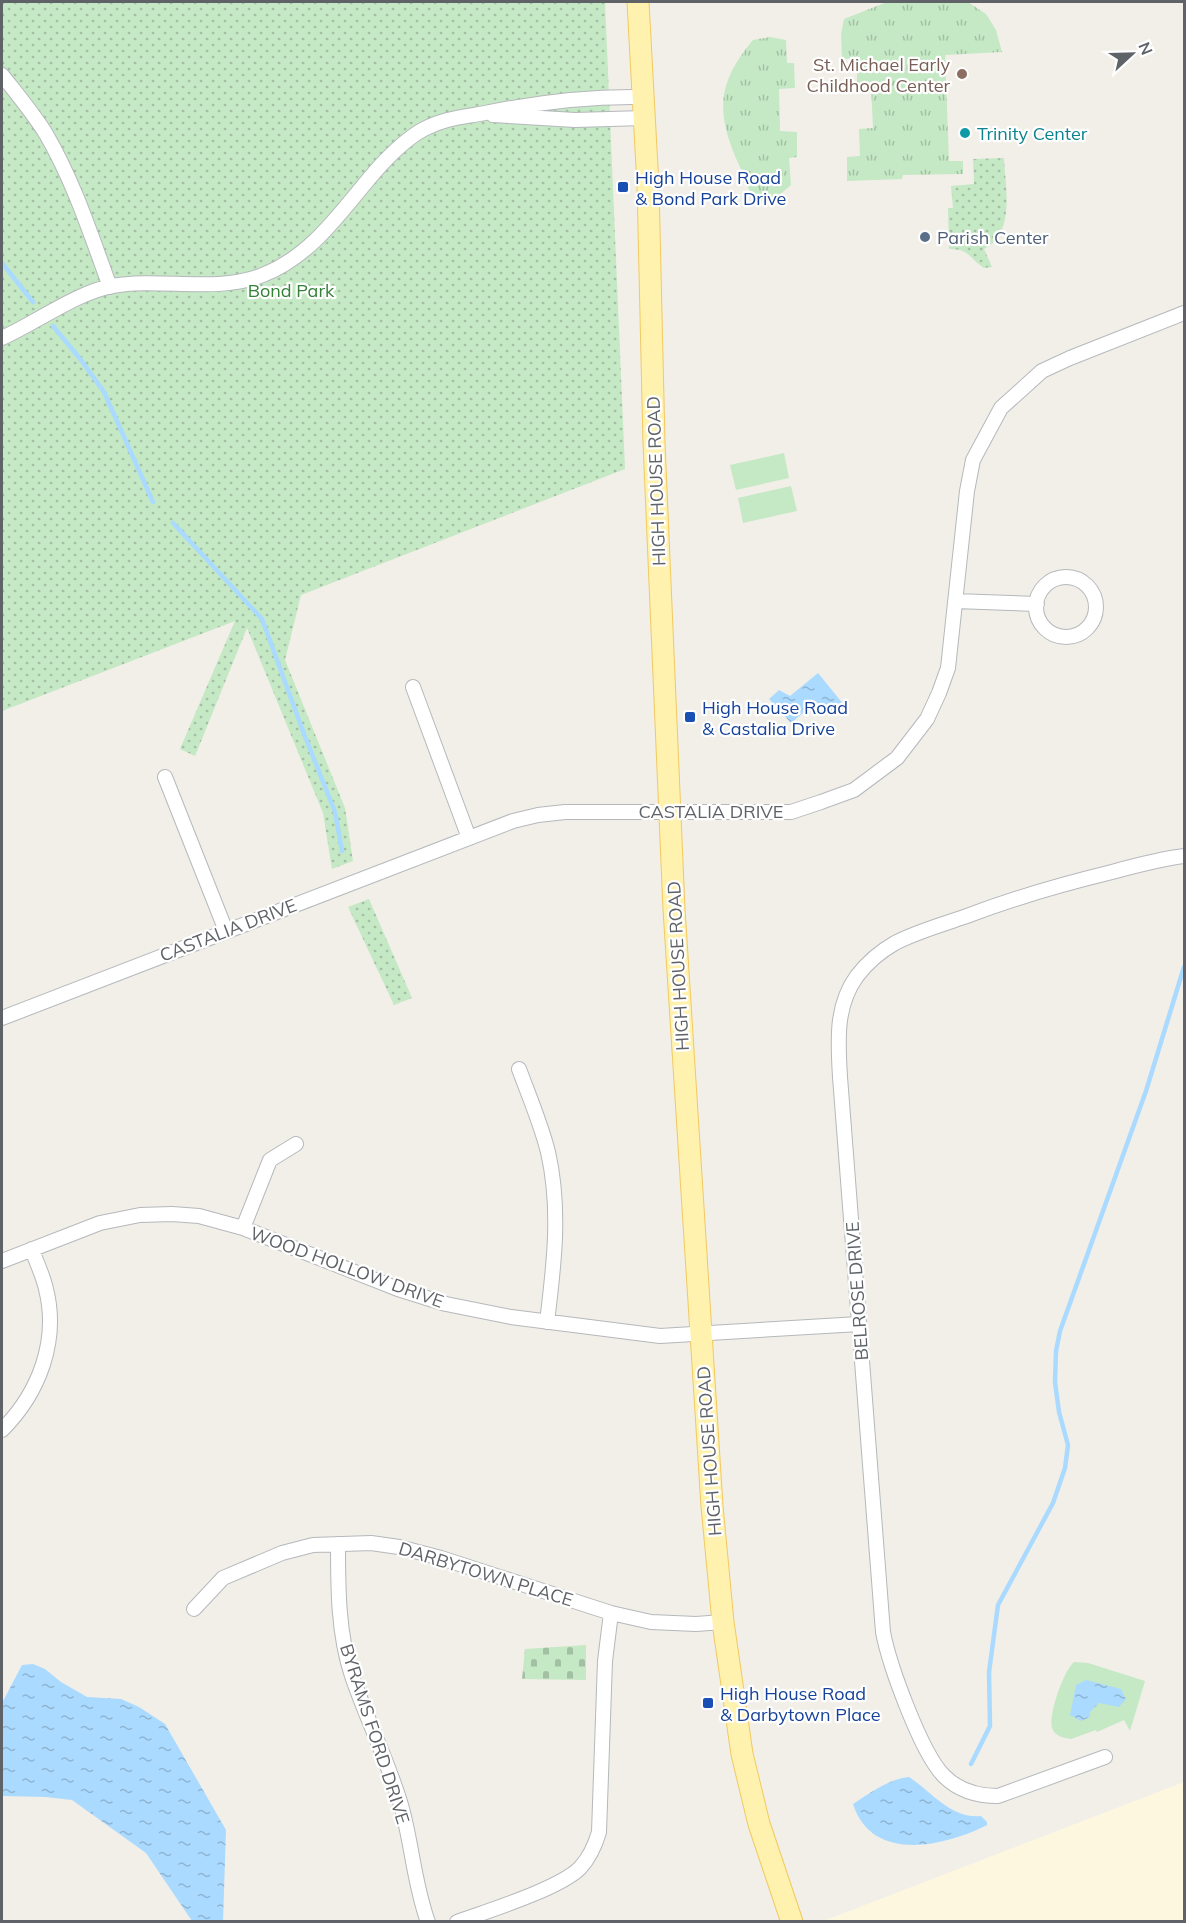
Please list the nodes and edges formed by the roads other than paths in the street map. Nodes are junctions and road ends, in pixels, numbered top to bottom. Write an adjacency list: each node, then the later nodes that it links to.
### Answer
1 (638, 2): 3 (main road, HIGH HOUSE ROAD)
2 (2, 75): 6 (street)
3 (643, 97): 4 (street); 5 (main road, HIGH HOUSE ROAD)
4 (482, 114): 5 (street); 6 (street)
5 (644, 118): 13 (main road, HIGH HOUSE ROAD)
6 (110, 286): 8 (street)
7 (1185, 313): 9 (street, CASTALIA DRIVE)
8 (2, 338)
9 (956, 601): 10 (street); 13 (street, CASTALIA DRIVE)
10 (1036, 604): 10 (street)
11 (413, 687): 14 (street)
12 (165, 777): 16 (street)
13 (670, 812): 14 (street, CASTALIA DRIVE); 25 (main road, HIGH HOUSE ROAD)
14 (470, 838): 16 (street, CASTALIA DRIVE)
15 (1185, 856): 24 (street, BELROSE DRIVE)
16 (226, 931): 17 (street, CASTALIA DRIVE)
17 (2, 1018)
18 (519, 1069): 23 (street)
19 (296, 1144): 20 (street)
20 (243, 1228): 21 (street, WOOD HOLLOW DRIVE); 23 (street, WOOD HOLLOW DRIVE)
21 (32, 1249): 22 (street, WOOD HOLLOW DRIVE); 26 (street)
22 (2, 1261)
23 (547, 1322): 25 (street, WOOD HOLLOW DRIVE)
24 (859, 1324): 25 (street, WOOD HOLLOW DRIVE); 31 (street, BELROSE DRIVE)
25 (701, 1335): 30 (main road, HIGH HOUSE ROAD)
26 (2, 1430)
27 (338, 1544): 28 (street, DARBYTOWN PLACE); 29 (street, DARBYTOWN PLACE); 32 (street, BYRAMS FORD DRIVE)
28 (194, 1609)
29 (611, 1613): 30 (street, DARBYTOWN PLACE); 33 (street)
30 (723, 1622): 34 (main road, HIGH HOUSE ROAD)
31 (1105, 1757)
32 (428, 1922)
33 (457, 1922)
34 (792, 1922)

